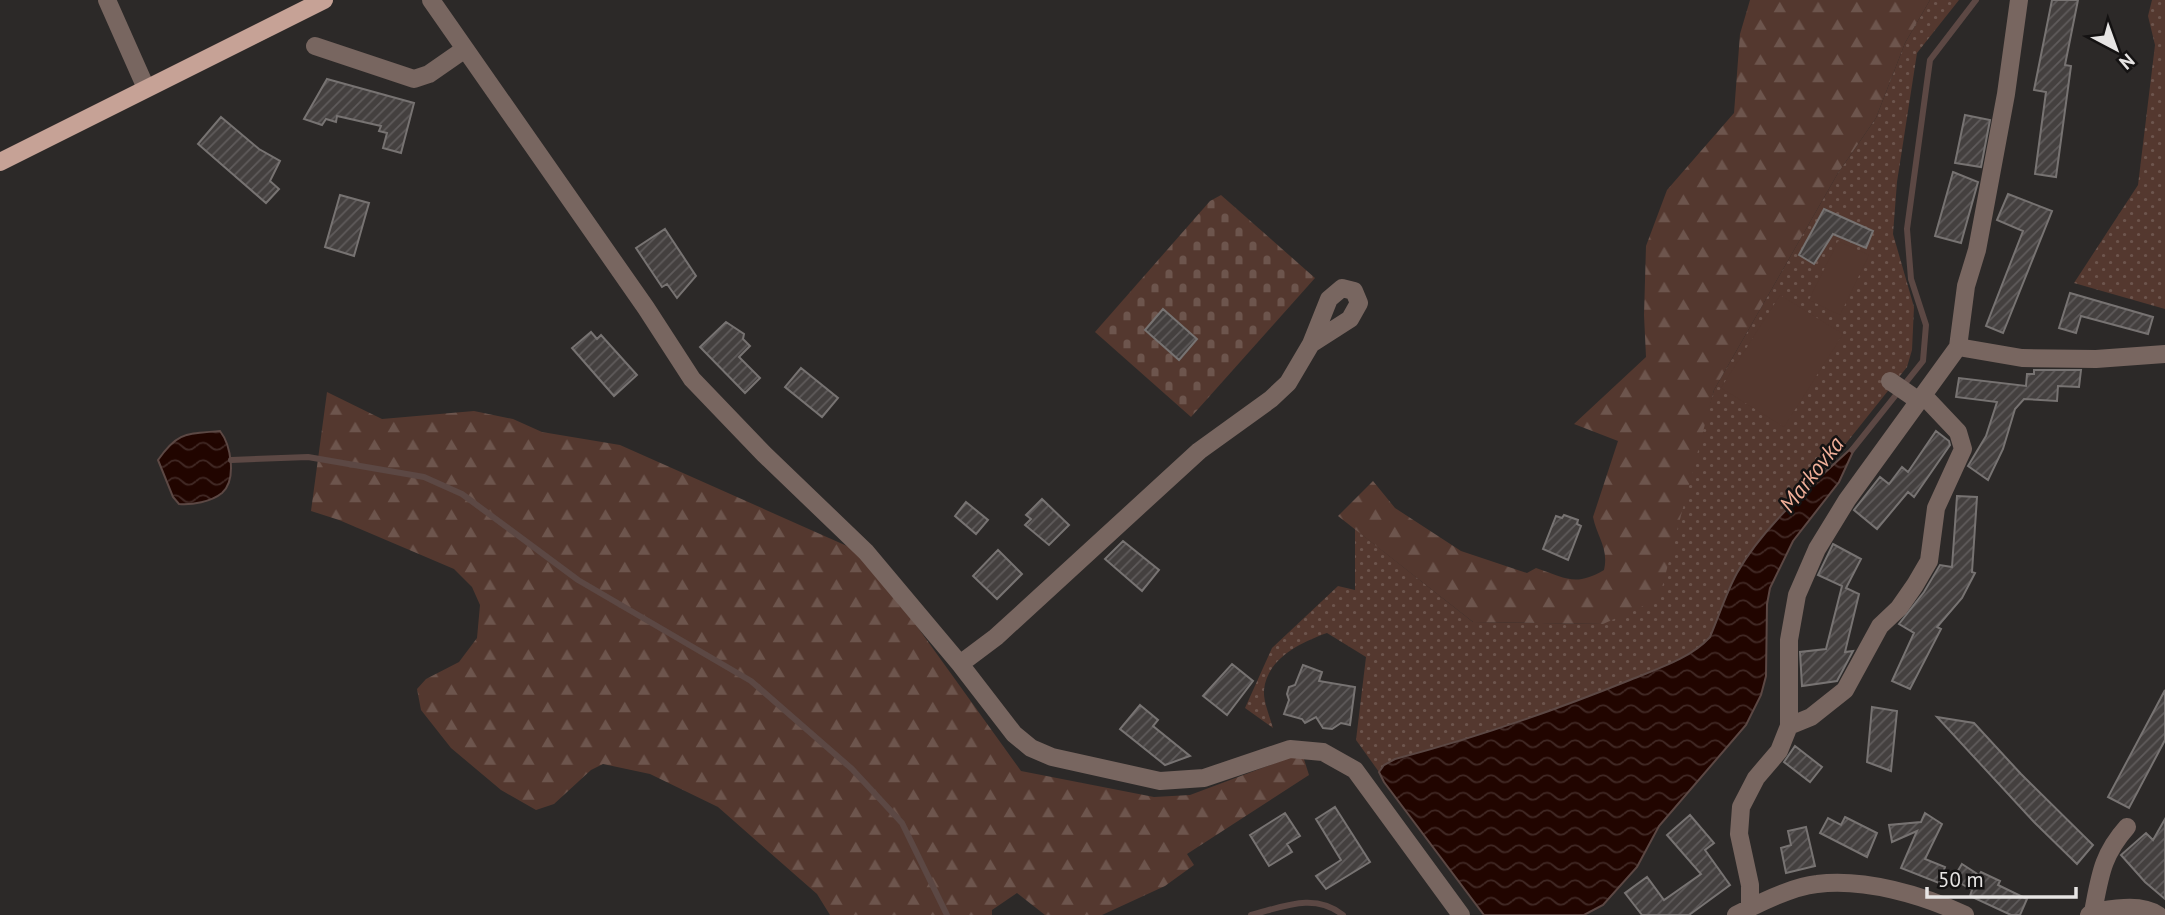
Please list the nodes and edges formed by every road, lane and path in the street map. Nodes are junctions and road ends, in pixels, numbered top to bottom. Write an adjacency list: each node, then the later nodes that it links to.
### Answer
1 (107, 0): 7 (street)
2 (324, 0): 7 (main road)
3 (431, 0): 6 (street)
4 (2019, 0): 10 (street)
5 (315, 46): 6 (street)
6 (466, 49): 14 (street)
7 (146, 88): 8 (main road)
8 (0, 162)
9 (1311, 344): 14 (street)
10 (1958, 347): 11 (street); 13 (street)
11 (2165, 354)
12 (1889, 381): 13 (street)
13 (1916, 397): 15 (street); 15 (street)
14 (960, 664): 19 (street)
15 (1789, 726): 17 (street)
16 (2127, 827): 18 (street)
17 (1743, 912): 20 (street)
18 (2091, 914): 21 (street)
19 (1461, 915)
20 (1965, 915)
21 (2158, 915)

